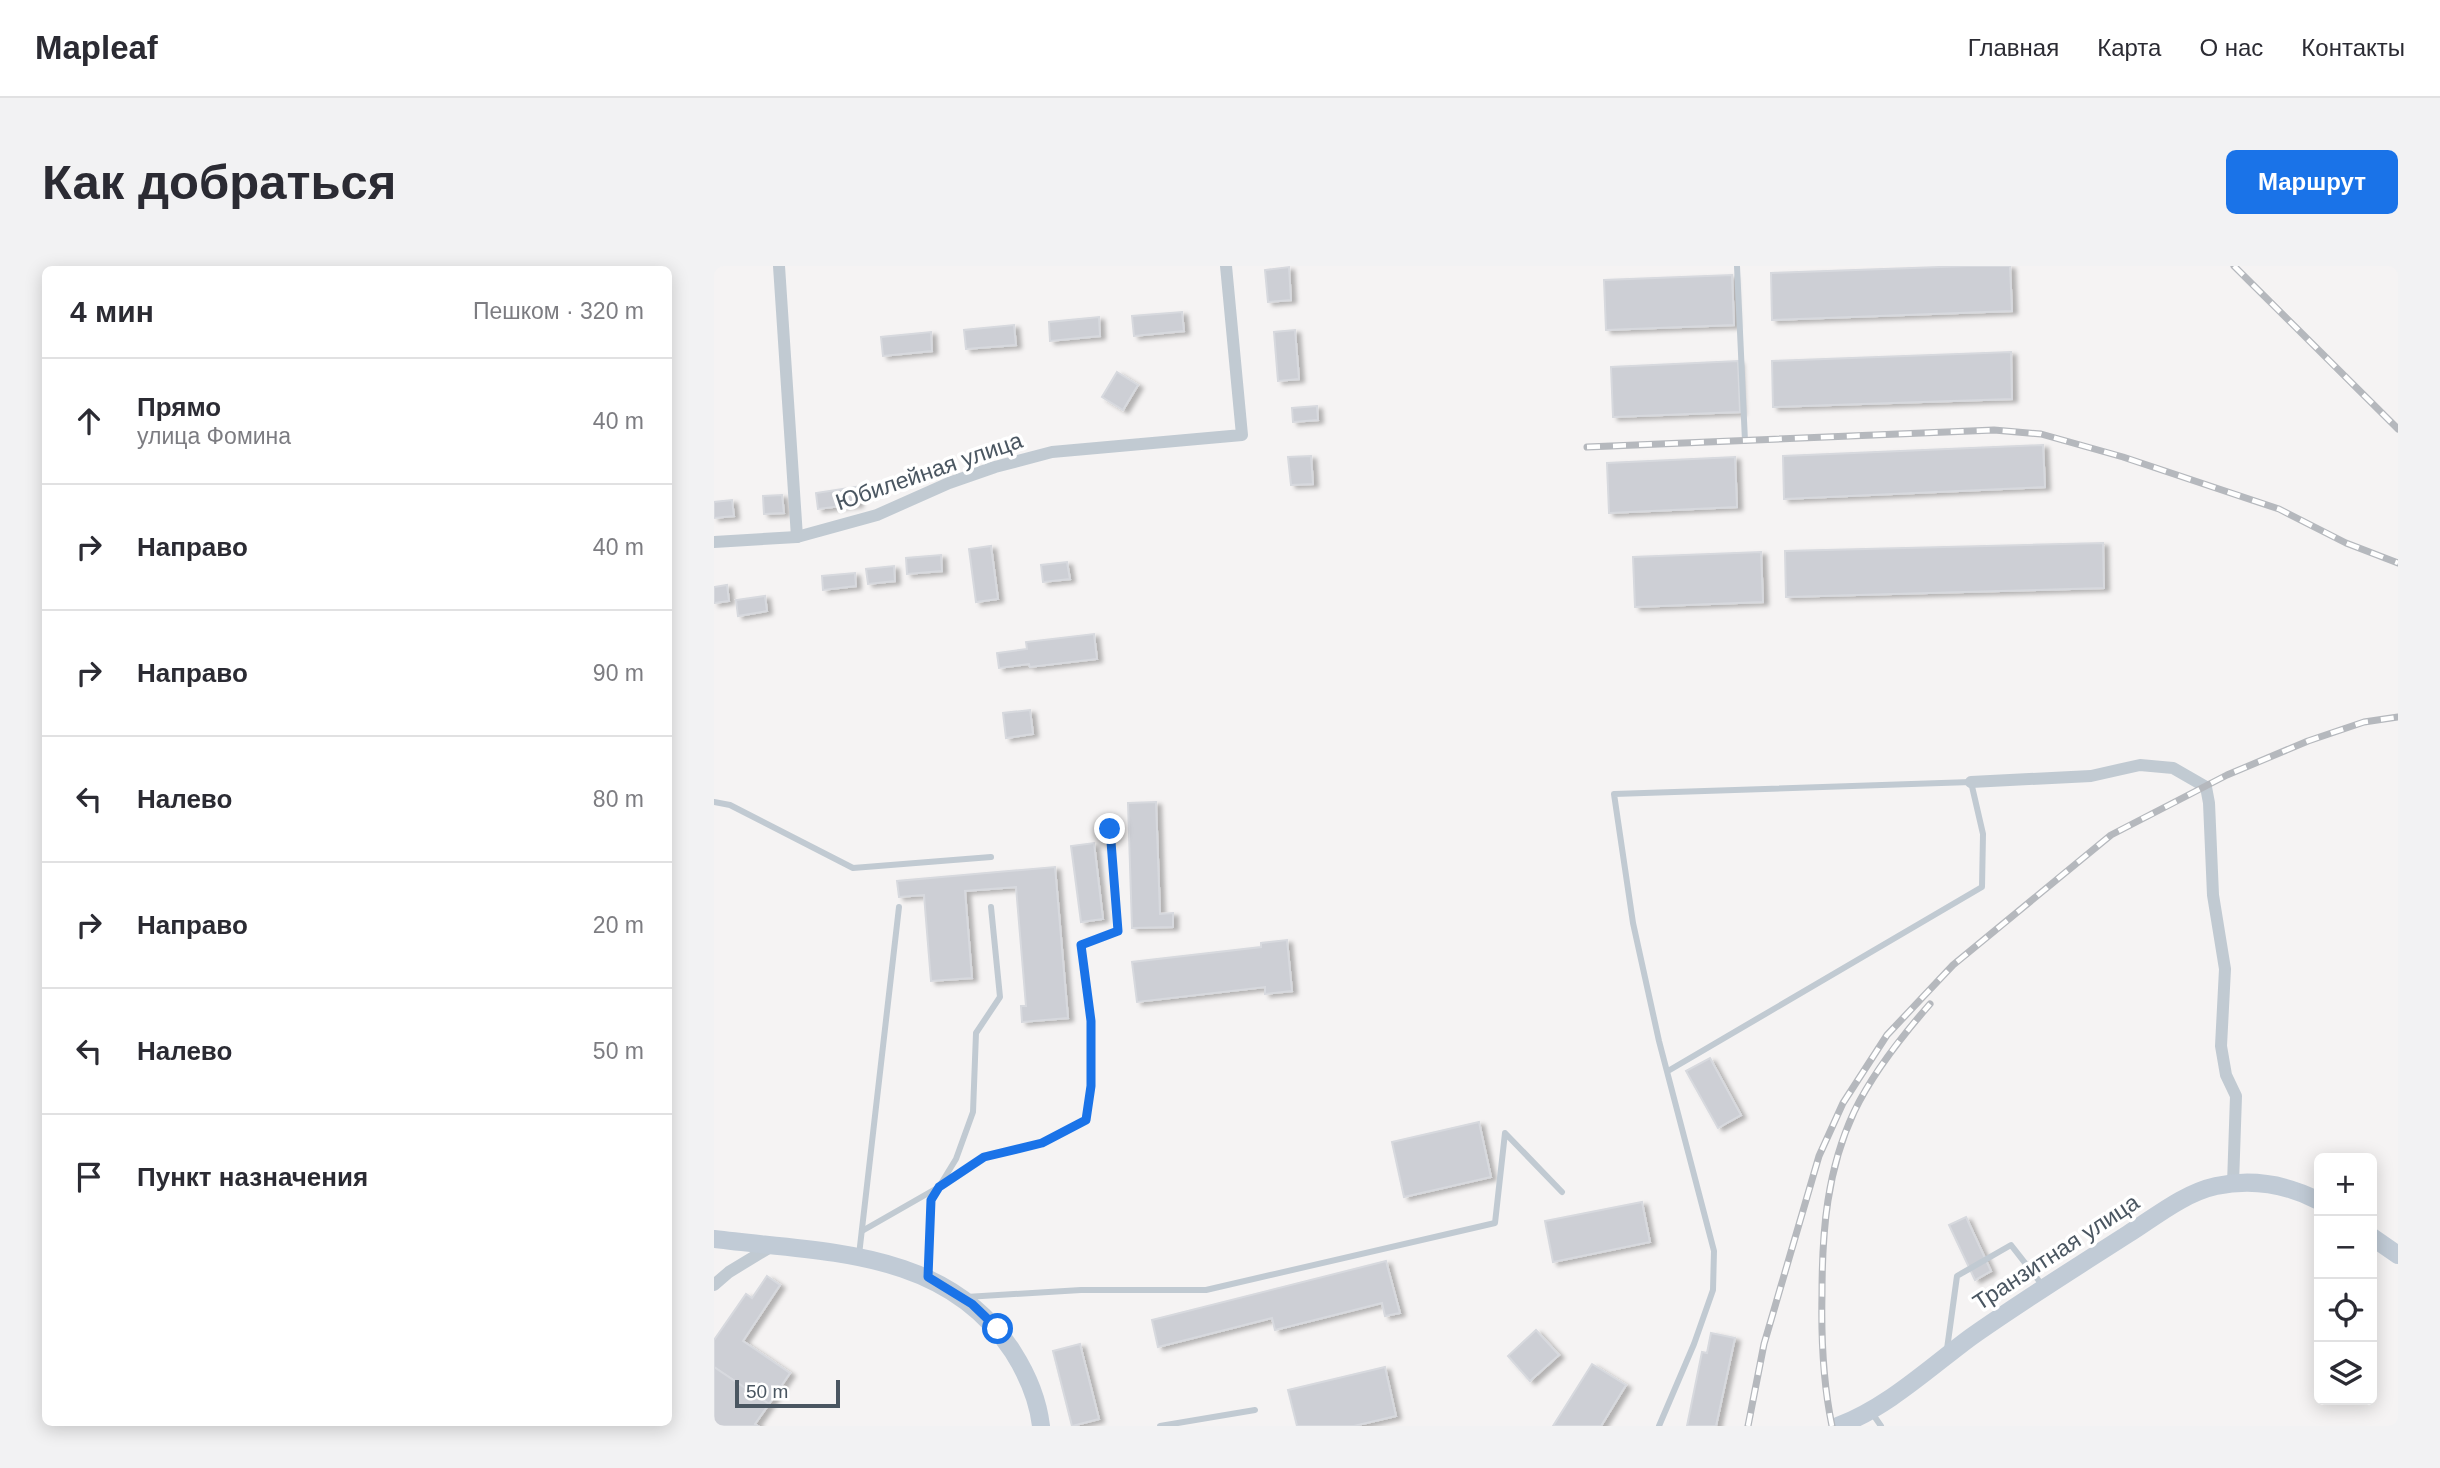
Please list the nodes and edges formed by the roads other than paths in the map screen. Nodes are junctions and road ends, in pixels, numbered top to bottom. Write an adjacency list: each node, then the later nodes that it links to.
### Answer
1 (779, 266): 5 (street)
2 (1226, 266): 5 (street, Юбилейная улица)
3 (1737, 266): 4 (lane)
4 (1745, 441)
5 (797, 537): 6 (street, Юбилейная улица)
6 (714, 542)
7 (1970, 782): 13 (lane); 13 (lane); 14 (street)
8 (714, 802): 10 (lane)
9 (1110, 829): 15 (lane)
10 (990, 857)
11 (899, 907): 18 (lane)
12 (992, 907): 15 (lane)
13 (1668, 1071): 33 (lane)
14 (2233, 1184): 17 (street, Транзитная улица); 26 (street, Транзитная улица)
15 (939, 1187): 18 (lane); 24 (lane)
16 (1562, 1192): 27 (lane)
17 (2314, 1199)
18 (862, 1231): 23 (lane)
19 (714, 1239): 21 (street)
20 (2377, 1240): 22 (street)
21 (772, 1247): 23 (street); 25 (street)
22 (2398, 1255)
23 (859, 1257): 24 (street)
24 (928, 1277): 27 (street)
25 (714, 1285)
26 (2045, 1288): 28 (street, Транзитная улица); 28 (lane)
27 (960, 1297): 31 (street)
28 (1945, 1357): 30 (street, Транзитная улица)
29 (1255, 1410): 32 (lane)
30 (1876, 1419): 34 (street, Транзитная улица)
31 (1041, 1426)
32 (1160, 1426)
33 (1659, 1426)
34 (1838, 1426)

